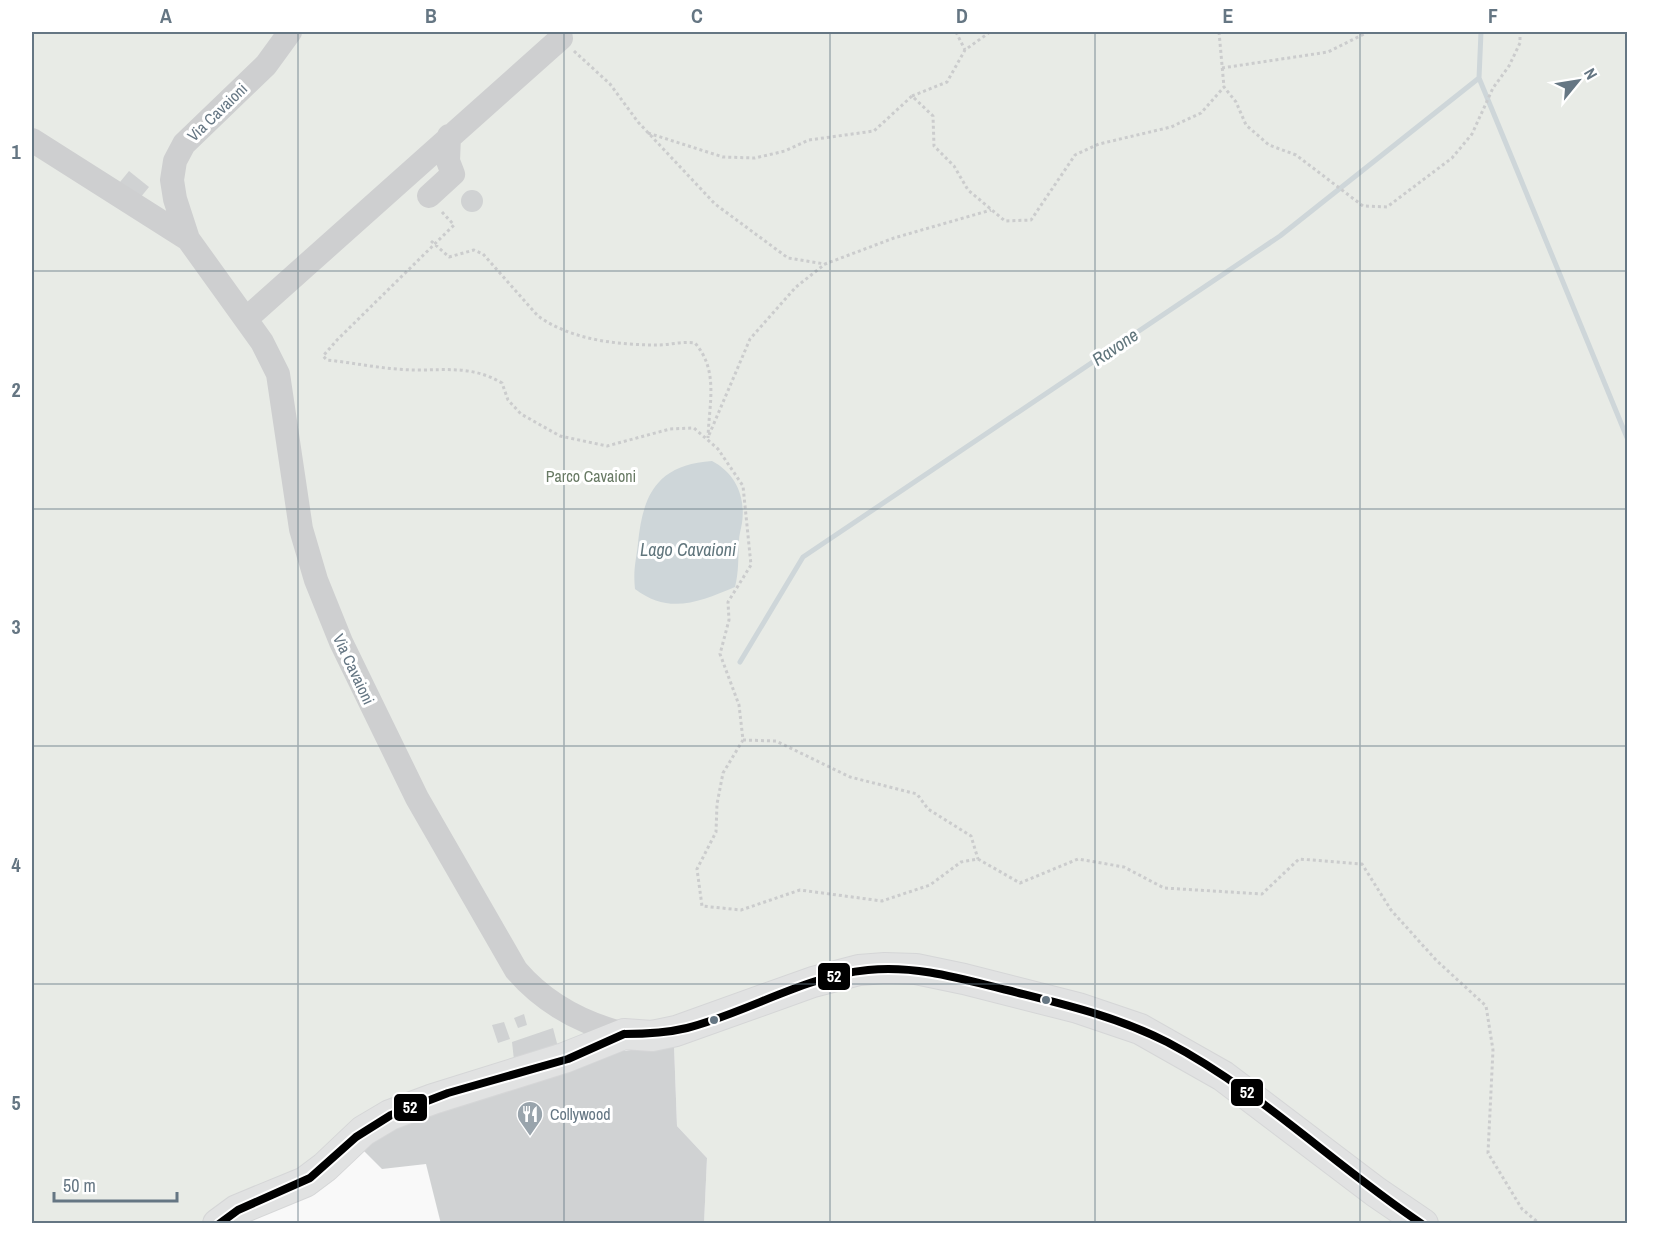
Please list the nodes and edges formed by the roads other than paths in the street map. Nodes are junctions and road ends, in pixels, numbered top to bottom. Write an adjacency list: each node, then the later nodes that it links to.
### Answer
1 (290, 32): 6 (street, Via Cavaioni)
2 (561, 38): 3 (street)
3 (449, 136): 5 (street); 7 (street)
4 (32, 140): 6 (street, Via Cavaioni)
5 (429, 196)
6 (188, 238): 7 (street, Via Cavaioni)
7 (246, 318): 8 (street, Via Cavaioni)
8 (624, 1034): 9 (main road); 10 (main road)
9 (218, 1224)
10 (1423, 1224)

